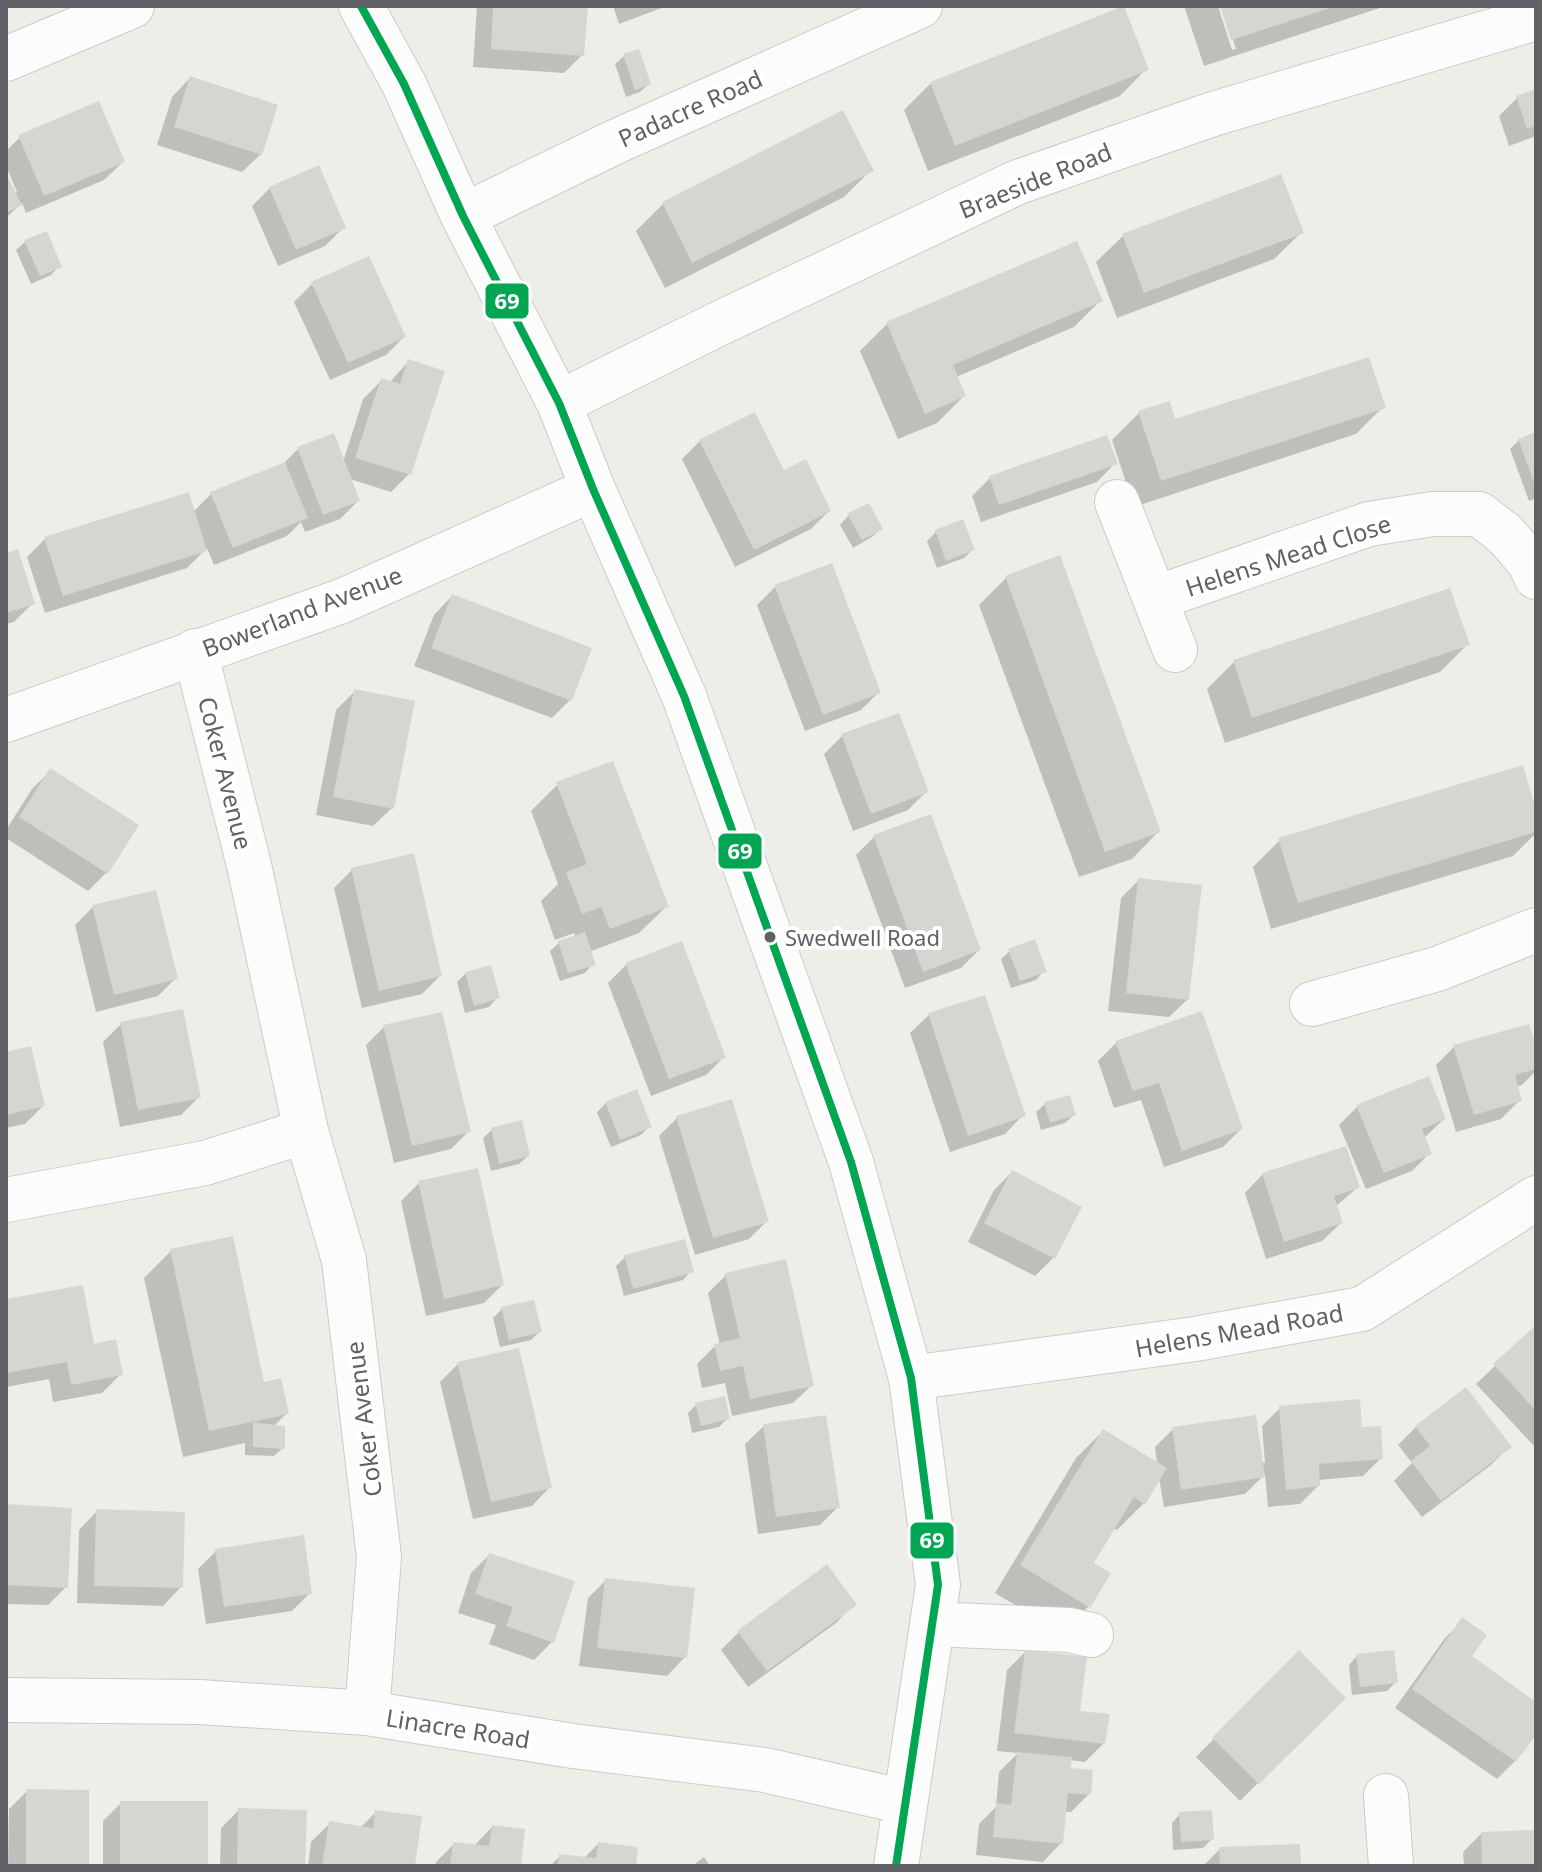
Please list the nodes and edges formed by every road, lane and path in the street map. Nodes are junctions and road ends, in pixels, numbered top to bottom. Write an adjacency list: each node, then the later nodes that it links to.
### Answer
1 (132, 6): 5 (street)
2 (361, 6): 6 (street)
3 (920, 6): 6 (street, Padacre Road)
4 (1536, 18): 7 (street, Braeside Road)
5 (6, 59)
6 (463, 216): 7 (street)
7 (559, 403): 8 (street)
8 (593, 489): 13 (street, Bowerland Avenue); 20 (street)
9 (1117, 502): 11 (street, Helens Mead Close)
10 (1536, 577): 11 (street, Helens Mead Close)
11 (1156, 598): 12 (street, Helens Mead Close)
12 (1175, 650)
13 (195, 651): 14 (street, Bowerland Avenue); 17 (street, Coker Avenue)
14 (6, 720)
15 (1536, 930): 16 (street)
16 (1312, 1004)
17 (306, 1131): 19 (street); 24 (street, Coker Avenue)
18 (1536, 1198): 20 (street, Helens Mead Road)
19 (6, 1200)
20 (911, 1378): 21 (street)
21 (932, 1624): 22 (street); 26 (street)
22 (1091, 1635)
23 (6, 1700): 24 (street, Linacre Road)
24 (367, 1713): 26 (street, Linacre Road)
25 (1386, 1796): 28 (street)
26 (905, 1802): 27 (street)
27 (896, 1866)
28 (1391, 1866)

